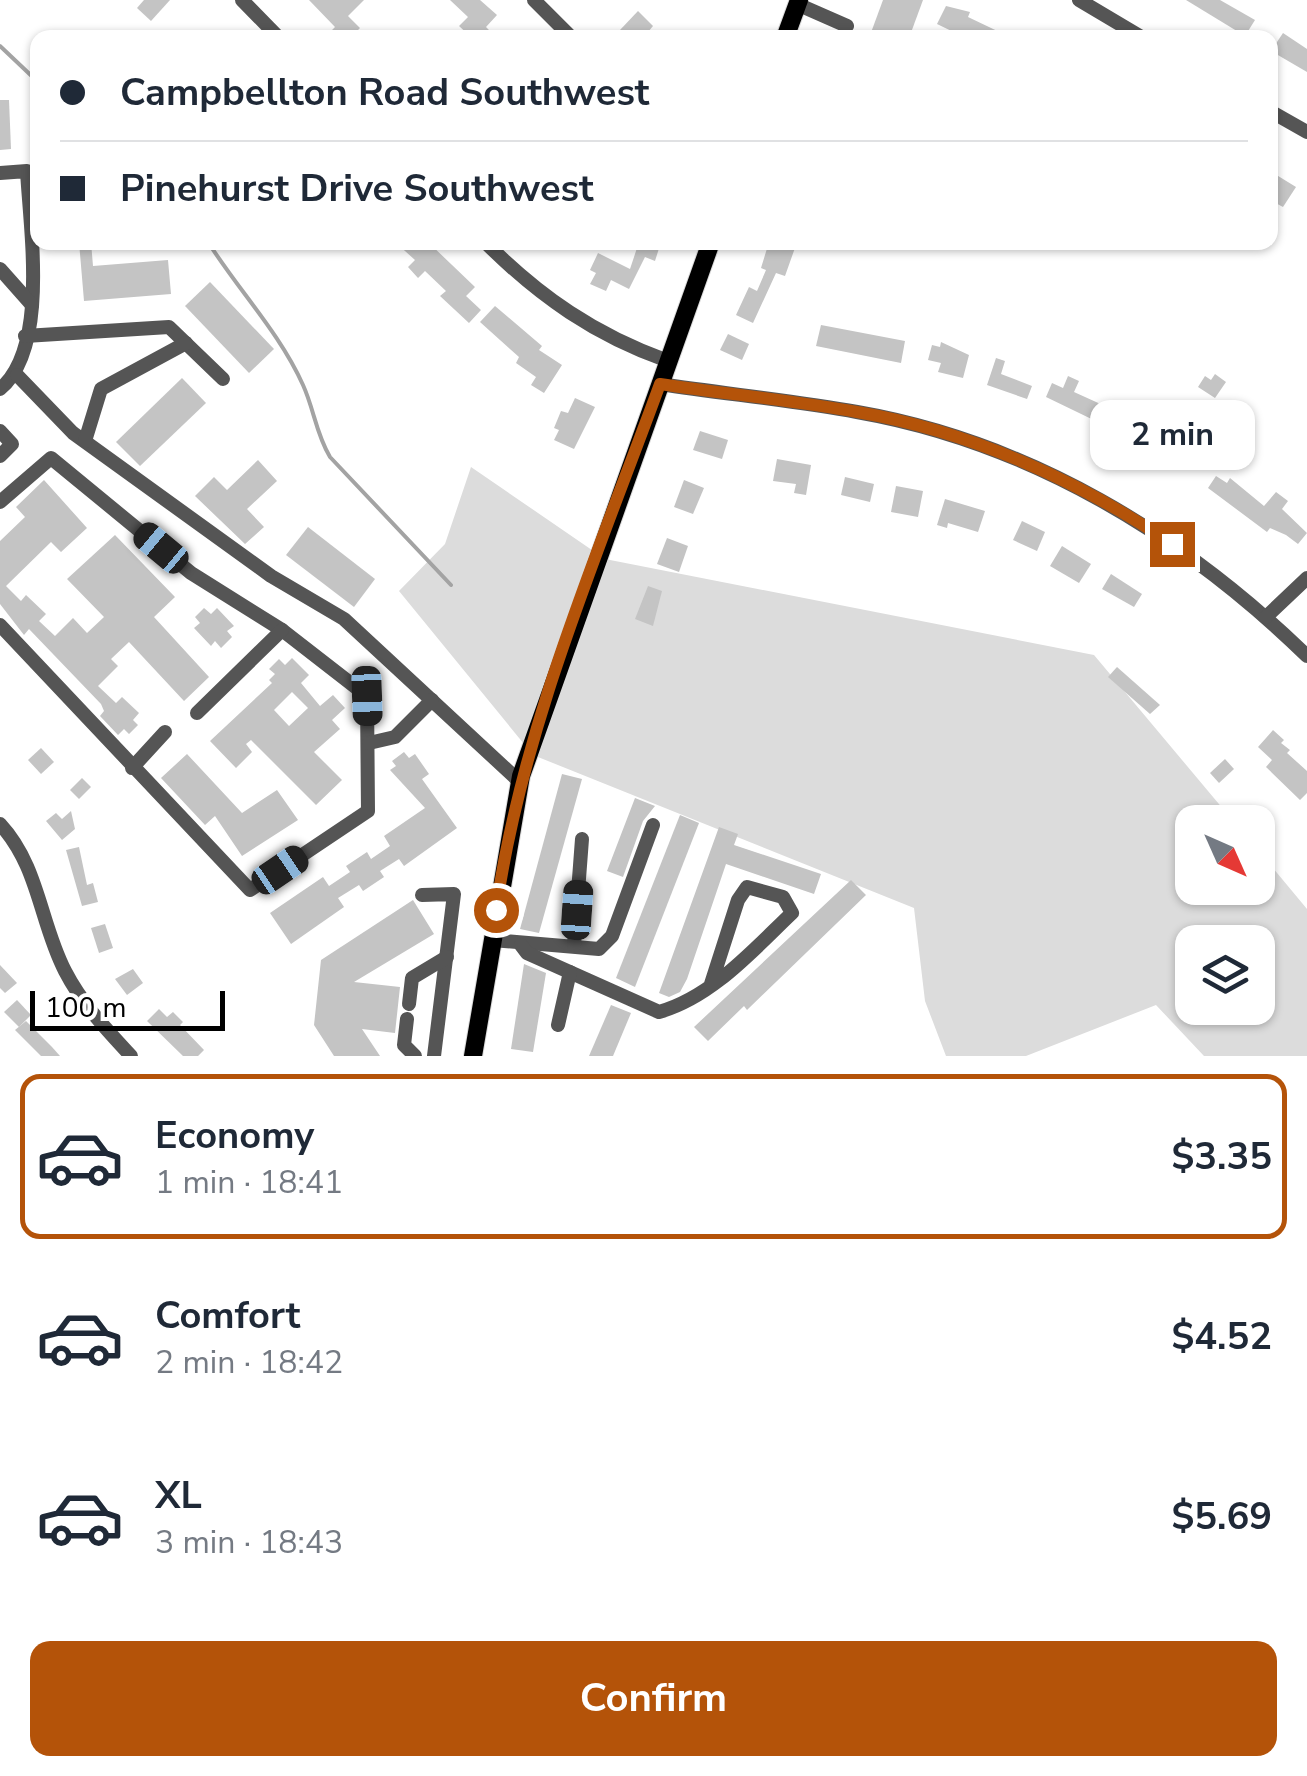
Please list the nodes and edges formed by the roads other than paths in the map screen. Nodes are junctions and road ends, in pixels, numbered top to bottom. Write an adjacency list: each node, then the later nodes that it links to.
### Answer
1 (242, 0): 6 (street)
2 (534, 0): 7 (street)
3 (1079, 0): 9 (street)
4 (798, 2): 5 (street); 8 (main road)
5 (843, 28)
6 (271, 30)
7 (564, 30)
8 (788, 30)
9 (1130, 30)
10 (1278, 116): 11 (street)
11 (1307, 132)
12 (0, 173): 16 (street)
13 (494, 250): 19 (street)
14 (708, 250): 19 (main road)
15 (0, 269): 16 (street)
16 (32, 305): 17 (street)
17 (26, 336): 18 (street); 20 (street)
18 (186, 342): 21 (street); 25 (street)
19 (668, 361): 22 (main road)
20 (17, 374): 23 (street); 25 (street)
21 (223, 379)
22 (660, 384): 29 (street); 38 (main road)
23 (0, 388)
24 (0, 431): 26 (street)
25 (85, 442): 33 (street)
26 (0, 456)
27 (0, 502): 31 (street)
28 (1307, 578): 29 (street)
29 (1266, 617): 32 (street)
30 (0, 625): 37 (street)
31 (282, 630): 34 (street); 36 (street)
32 (1307, 656)
33 (432, 700): 36 (street); 38 (street)
34 (197, 713)
35 (165, 732): 37 (street)
36 (369, 743): 37 (street)
37 (132, 768)
38 (520, 782): 45 (main road)
39 (653, 825): 46 (street)
40 (2, 830): 52 (street)
41 (582, 839): 46 (street)
42 (473, 892): 43 (street)
43 (454, 894): 44 (street); 48 (street)
44 (422, 895)
45 (492, 940): 47 (street); 55 (main road)
46 (574, 945): 47 (street)
47 (521, 946): 49 (street)
48 (448, 957): 53 (street); 54 (street)
49 (570, 972): 50 (street); 51 (street)
50 (712, 984): 50 (street)
51 (558, 1025)
52 (131, 1056)
53 (415, 1056)
54 (434, 1056)
55 (474, 1056)

